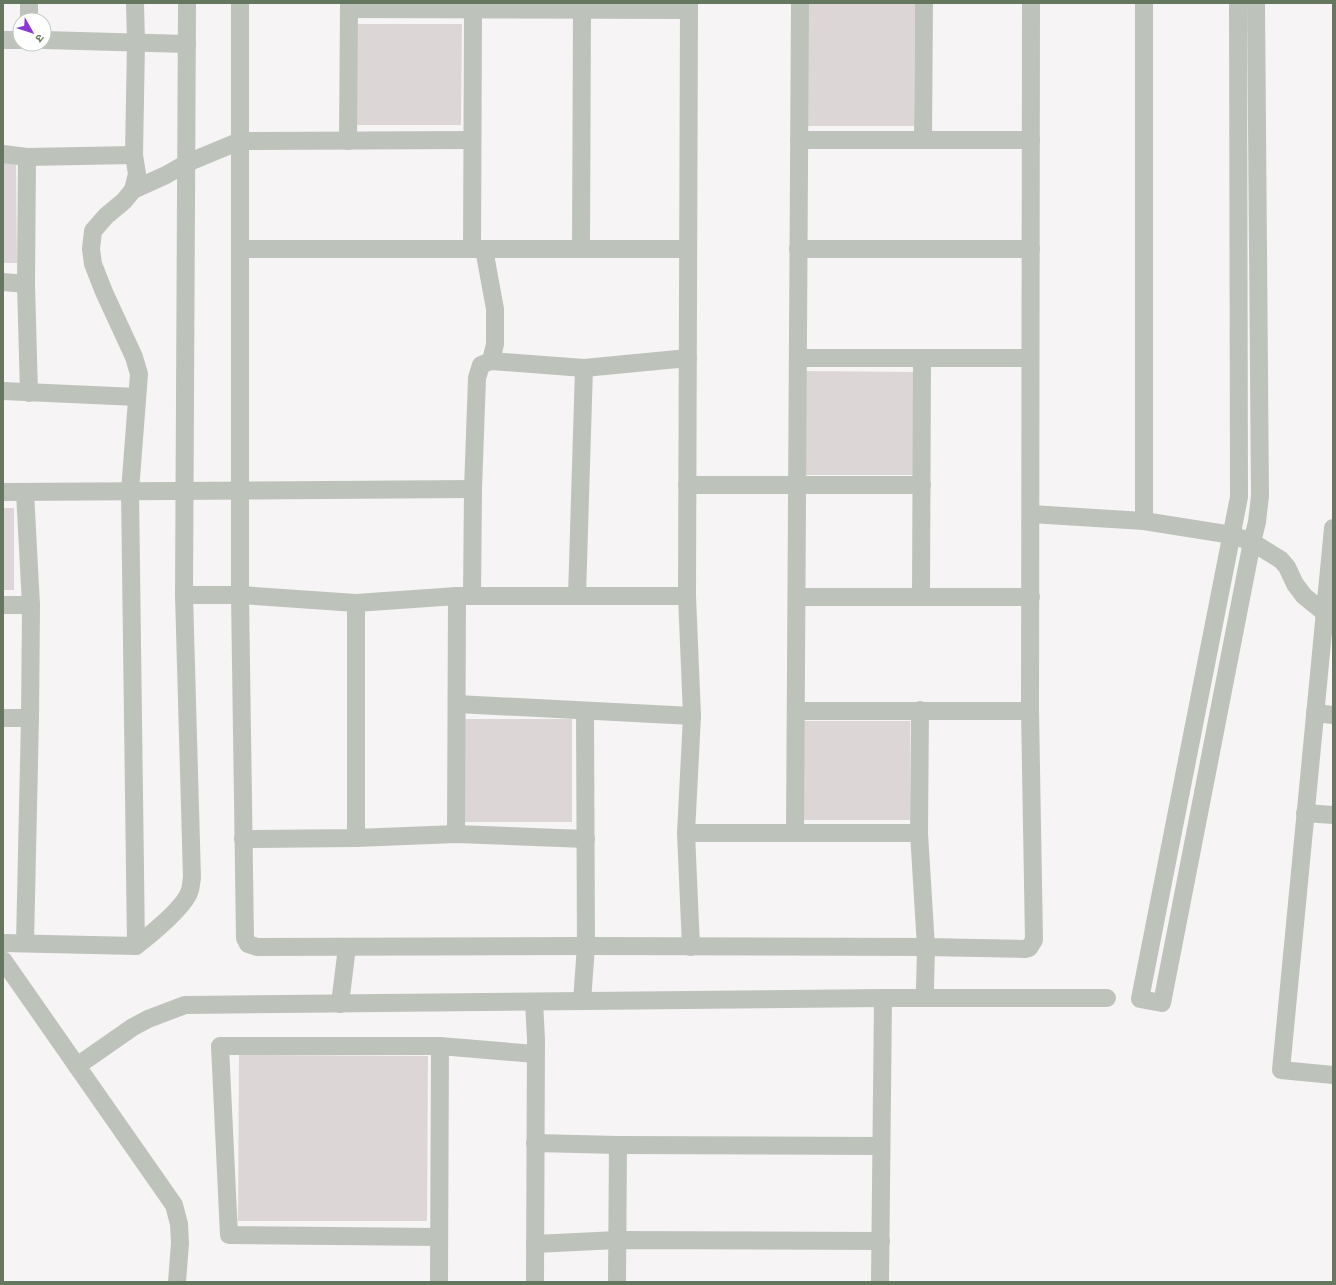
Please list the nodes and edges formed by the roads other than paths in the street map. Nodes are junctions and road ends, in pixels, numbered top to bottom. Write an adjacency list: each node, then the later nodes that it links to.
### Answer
1 (135, 3): 15 (street)
2 (187, 3): 16 (street)
3 (240, 3): 21 (street)
4 (800, 3): 18 (street)
5 (924, 3): 19 (street)
6 (1031, 3): 20 (street)
7 (1144, 3): 55 (street)
8 (1238, 3): 57 (street)
9 (1256, 3): 58 (street)
10 (349, 6): 12 (street); 22 (street)
11 (689, 6): 13 (street); 31 (street)
12 (473, 9): 13 (street); 17 (street)
13 (582, 9): 30 (street)
14 (52, 40): 15 (street)
15 (136, 43): 16 (street); 24 (street)
16 (187, 44): 26 (street)
17 (472, 140): 22 (street); 29 (street)
18 (799, 140): 19 (street); 32 (street)
19 (923, 140): 20 (street)
20 (1031, 140): 33 (street)
21 (240, 141): 22 (street); 26 (street); 28 (street)
22 (348, 141)
23 (3, 154): 25 (street)
24 (134, 155): 25 (street); 27 (street)
25 (27, 157): 35 (street)
26 (186, 163): 27 (street); 50 (street)
27 (133, 190): 44 (street)
28 (240, 249): 29 (street); 51 (street)
29 (478, 249): 30 (street); 40 (street)
30 (581, 249): 31 (street)
31 (688, 249): 36 (street)
32 (798, 249): 33 (street); 37 (street)
33 (1031, 249): 39 (street)
34 (3, 282): 35 (street)
35 (26, 284): 43 (street)
36 (688, 358): 41 (street); 45 (street)
37 (798, 358): 38 (street); 46 (street)
38 (922, 358): 39 (street); 47 (street)
39 (1030, 358): 54 (street)
40 (491, 361): 41 (street); 48 (street)
41 (584, 368): 62 (street)
42 (3, 391): 43 (street)
43 (30, 393): 44 (street)
44 (137, 397): 49 (street)
45 (687, 485): 46 (street); 63 (street)
46 (797, 485): 47 (street); 64 (street)
47 (922, 485): 65 (street)
48 (472, 489): 51 (street); 61 (street)
49 (130, 491): 50 (street); 53 (street); 92 (street)
50 (185, 491): 51 (street); 59 (street)
51 (240, 491): 60 (street)
52 (3, 492): 53 (street)
53 (26, 492): 69 (street)
54 (1030, 514): 55 (street); 66 (street)
55 (1144, 521): 57 (street)
56 (1333, 528): 70 (street)
57 (1232, 535): 58 (street); 58 (street)
58 (1252, 542): 70 (street)
59 (184, 595): 60 (street); 92 (street)
60 (240, 595): 67 (street); 88 (street)
61 (465, 596): 62 (street); 67 (street); 71 (street)
62 (577, 596): 63 (street)
63 (687, 596): 78 (street)
64 (797, 597): 65 (street); 74 (street)
65 (921, 597): 66 (street)
66 (1030, 597): 75 (street)
67 (356, 603): 87 (street)
68 (3, 605): 69 (street)
69 (30, 605): 80 (street)
70 (1329, 613): 76 (street)
71 (457, 704): 73 (street); 86 (street)
72 (920, 710): 74 (street); 75 (street); 85 (street)
73 (585, 711): 78 (street); 89 (street)
74 (796, 711): 84 (street)
75 (1030, 711): 96 (street)
76 (1315, 713): 77 (street); 81 (street)
77 (1333, 715)
78 (692, 716): 83 (street)
79 (3, 718): 80 (street)
80 (30, 718): 91 (street)
81 (1306, 813): 82 (street); 107 (street)
82 (1333, 815)
83 (686, 833): 84 (street); 95 (street)
84 (796, 833): 85 (street)
85 (919, 833): 96 (street)
86 (456, 834): 87 (street); 89 (street)
87 (356, 838): 88 (street)
88 (242, 839): 94 (street)
89 (586, 839): 93 (street)
90 (3, 943): 91 (street)
91 (25, 943): 92 (street)
92 (136, 946)
93 (586, 946): 94 (street); 95 (street); 101 (street)
94 (347, 947): 103 (street)
95 (691, 947): 96 (street)
96 (926, 947): 99 (street)
97 (3, 960): 106 (street)
98 (883, 998): 99 (street); 101 (street); 110 (street)
99 (926, 998): 100 (street)
100 (1107, 998)
101 (582, 1001): 102 (street)
102 (534, 1002): 103 (street); 105 (street)
103 (340, 1004): 106 (street)
104 (440, 1046): 105 (street); 111 (street); 111 (street)
105 (535, 1054): 108 (street)
106 (77, 1066): 115 (street)
107 (1333, 1075)
108 (535, 1143): 109 (street); 114 (street)
109 (618, 1145): 110 (street); 112 (street)
110 (881, 1146): 113 (street)
111 (439, 1237): 116 (street)
112 (617, 1240): 113 (street); 114 (street); 118 (street)
113 (881, 1241): 119 (street)
114 (535, 1244): 117 (street)
115 (178, 1282)
116 (439, 1282)
117 (535, 1282)
118 (617, 1282)
119 (880, 1282)

